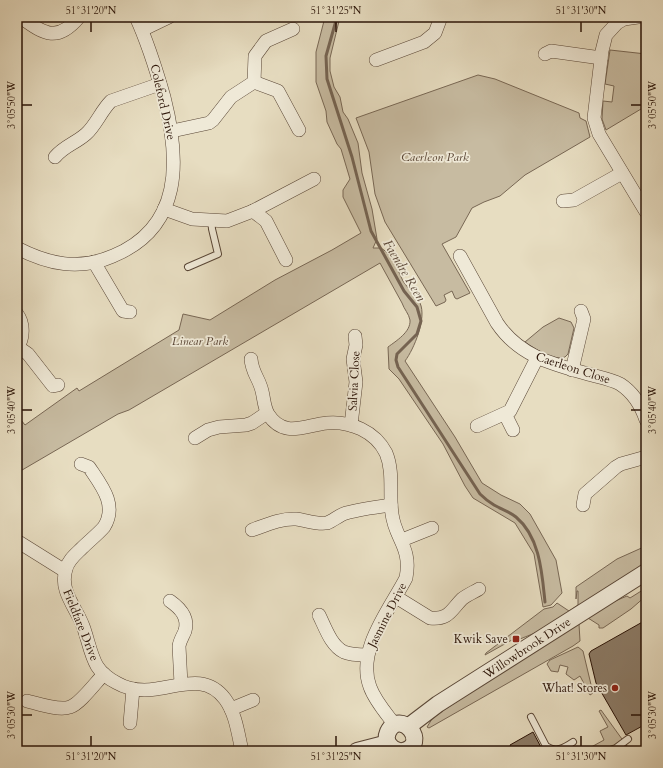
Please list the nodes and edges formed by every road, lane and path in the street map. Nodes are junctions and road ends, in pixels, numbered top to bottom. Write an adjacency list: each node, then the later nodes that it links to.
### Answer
1 (79, 17): 6 (street)
2 (136, 17): 9 (street, Coleford Drive)
3 (169, 17): 9 (street)
4 (441, 17): 12 (street)
5 (639, 17): 7 (street); 11 (street)
6 (22, 18)
7 (646, 18)
8 (293, 28): 13 (street)
9 (142, 30): 14 (street, Coleford Drive)
10 (545, 54): 11 (street)
11 (601, 58): 18 (street)
12 (376, 60)
13 (254, 82): 15 (street); 16 (street)
14 (160, 84): 16 (street, Coleford Drive); 17 (street)
15 (299, 130)
16 (172, 131): 21 (street, Coleford Drive)
17 (55, 157)
18 (622, 173): 20 (street); 23 (street)
19 (314, 179): 22 (street)
20 (563, 201)
21 (164, 209): 24 (street); 28 (street, Coleford Drive)
22 (253, 211): 24 (street); 27 (street)
23 (646, 212)
24 (211, 219): 29 (lane)
25 (17, 248): 28 (street, Coleford Drive)
26 (460, 256): 35 (street, Caerleon Close)
27 (286, 260)
28 (94, 262): 31 (street)
29 (188, 267)
30 (581, 311): 37 (street)
31 (130, 312)
32 (17, 314): 34 (street)
33 (355, 336): 43 (street, Salvia Close)
34 (18, 348): 38 (street)
35 (537, 358): 37 (street, Caerleon Close); 41 (street)
36 (252, 359): 40 (street)
37 (572, 370): 39 (street, Caerleon Close)
38 (58, 385)
39 (642, 400): 42 (street, Caerleon Close)
40 (267, 412): 43 (street, Jasmine Drive); 46 (street)
41 (505, 414): 44 (street); 45 (street)
42 (646, 420)
43 (351, 425): 49 (street, Jasmine Drive)
44 (477, 426)
45 (514, 430)
46 (195, 438)
47 (646, 457): 50 (street)
48 (81, 464): 55 (street)
49 (391, 505): 52 (street); 53 (street, Jasmine Drive)
50 (583, 505)
51 (432, 528): 53 (street)
52 (252, 530)
53 (402, 540): 58 (street, Jasmine Drive)
54 (17, 541): 55 (street)
55 (65, 571): 62 (street, Fieldfare Drive)
56 (646, 572): 70 (street, Willowbrook Drive)
57 (479, 589): 58 (street)
58 (396, 597): 61 (street, Jasmine Drive)
59 (170, 601): 63 (street)
60 (319, 615): 61 (street)
61 (367, 655): 70 (street, Jasmine Drive)
62 (104, 674): 64 (street, Fieldfare Drive); 66 (street)
63 (181, 684): 64 (street, Fieldfare Drive); 67 (street, Fieldfare Drive)
64 (133, 689): 69 (street)
65 (253, 700): 67 (street)
66 (27, 701)
67 (231, 709): 75 (street, Fieldfare Drive)
68 (531, 717): 72 (lane)
69 (130, 723)
70 (402, 726): 73 (street); 74 (street)
71 (628, 739): 77 (lane)
72 (573, 742)
73 (412, 748)
74 (395, 749): 76 (street)
75 (242, 751)
76 (358, 751)
77 (607, 751)

